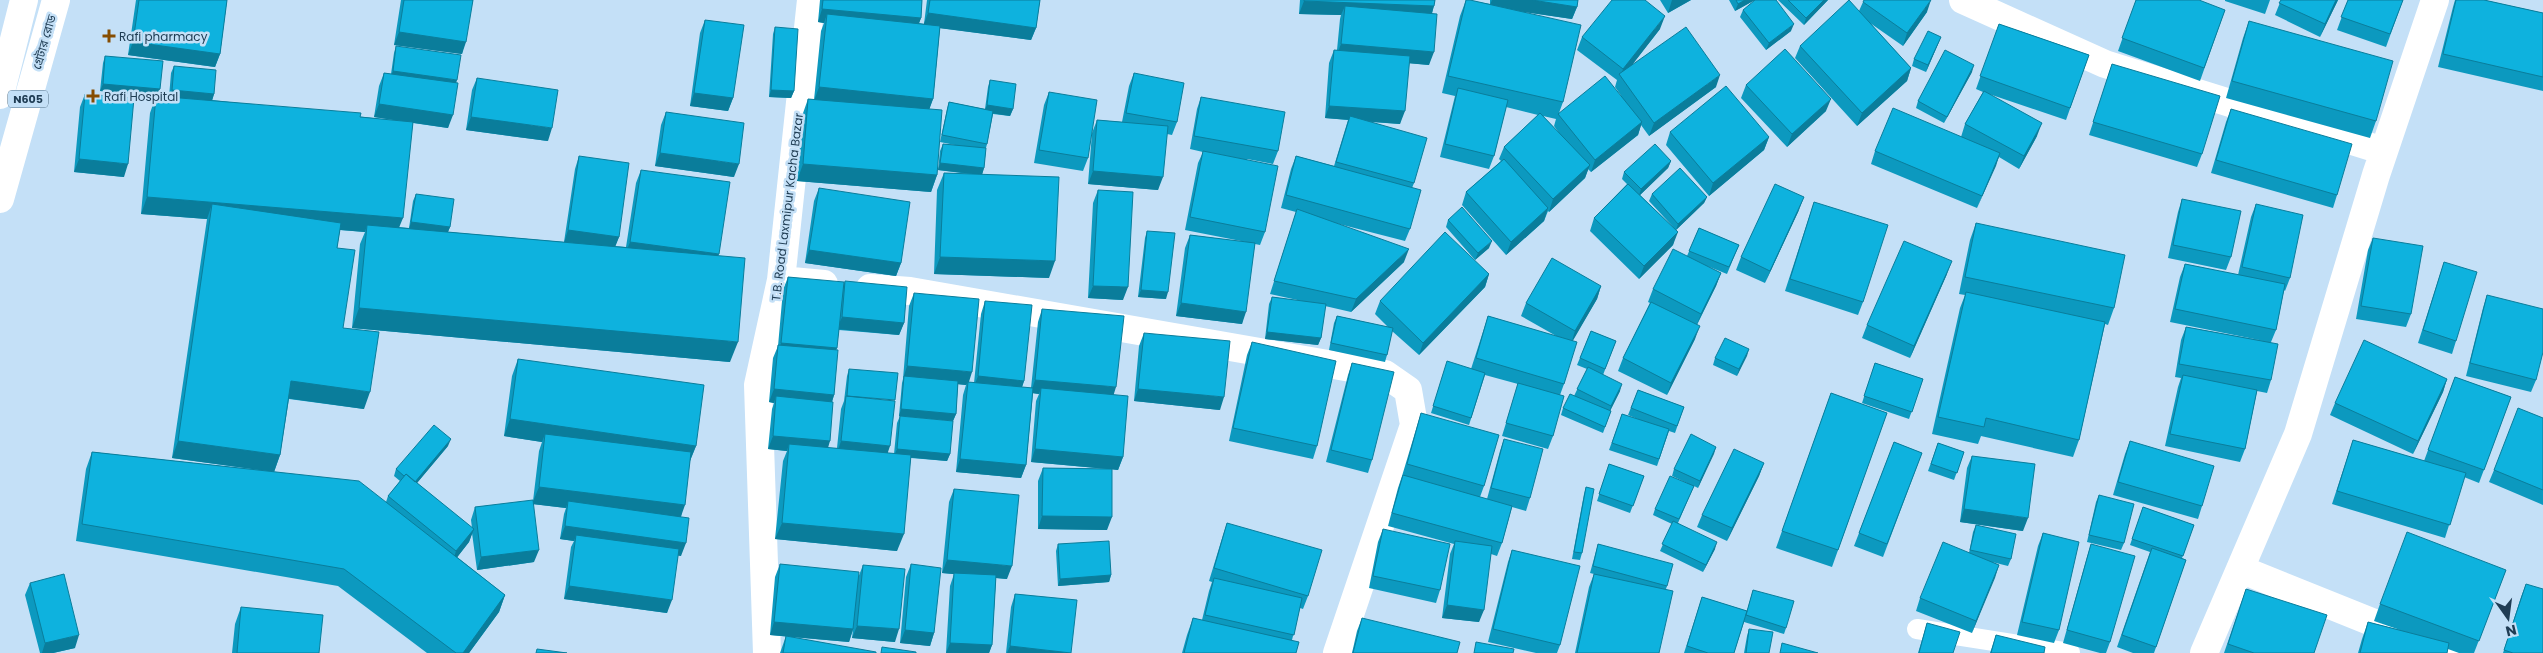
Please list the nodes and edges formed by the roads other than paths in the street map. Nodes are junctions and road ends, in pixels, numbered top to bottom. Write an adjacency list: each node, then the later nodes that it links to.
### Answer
1 (24, 0): 6 (main road, N605)
2 (56, 0): 7 (main road, গ্রেটার রোড / N605)
3 (811, 0): 11 (main road, T.B. Road Laxmipur Kacha Bazar)
4 (1963, 0): 9 (main road)
5 (2434, 0): 9 (main road)
6 (12, 47): 7 (main road); 8 (main road, N605)
7 (41, 54): 10 (main road, গ্রেটার রোড / N605)
8 (0, 95)
9 (2384, 151): 12 (main road)
10 (0, 199)
11 (781, 280): 14 (main road, T.B. Road Laxmipur Kacha Bazar); 15 (main road)
12 (2240, 569): 17 (main road); 18 (main road)
13 (1917, 628): 16 (lane)
14 (766, 653)
15 (1337, 653)
16 (2070, 653)
17 (2204, 653)
18 (2449, 653)

